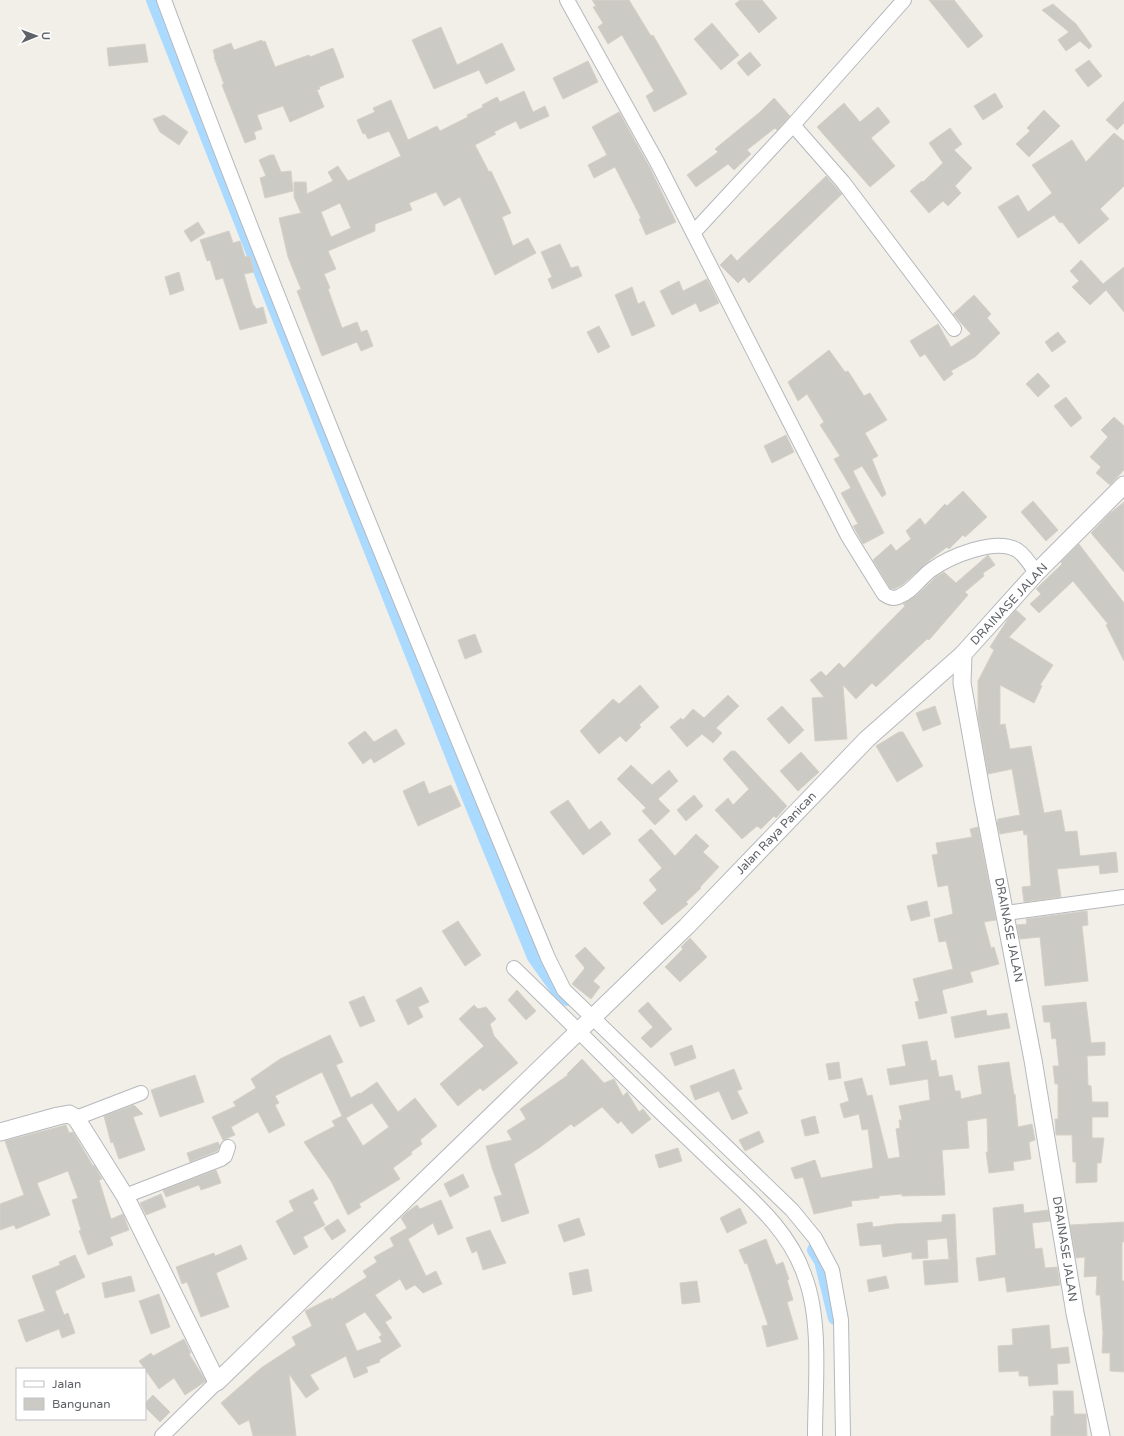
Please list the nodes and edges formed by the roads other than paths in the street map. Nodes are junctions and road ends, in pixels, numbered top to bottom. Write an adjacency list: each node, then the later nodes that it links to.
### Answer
1 (164, 0): 13 (street)
2 (567, 0): 5 (street)
3 (904, 0): 4 (street)
4 (793, 125): 5 (street); 6 (street)
5 (694, 232): 8 (street)
6 (954, 329)
7 (1124, 485): 8 (street, DRAINASE JALAN)
8 (1036, 573): 9 (street, DRAINASE JALAN)
9 (963, 654): 11 (street, DRAINASE JALAN); 13 (street, Jalan Raya Panican)
10 (1124, 897): 11 (street)
11 (1006, 913): 24 (street, DRAINASE JALAN)
12 (514, 968): 14 (street)
13 (593, 1016): 14 (street, Jalan Raya Panican); 23 (street)
14 (579, 1030): 20 (street, Jalan Raya Panican); 22 (street)
15 (142, 1094): 16 (street)
16 (76, 1118): 17 (street); 19 (street)
17 (0, 1132)
18 (228, 1147): 19 (street)
19 (125, 1196): 20 (street)
20 (216, 1382): 21 (street)
21 (162, 1436)
22 (815, 1436)
23 (843, 1436)
24 (1101, 1436)

